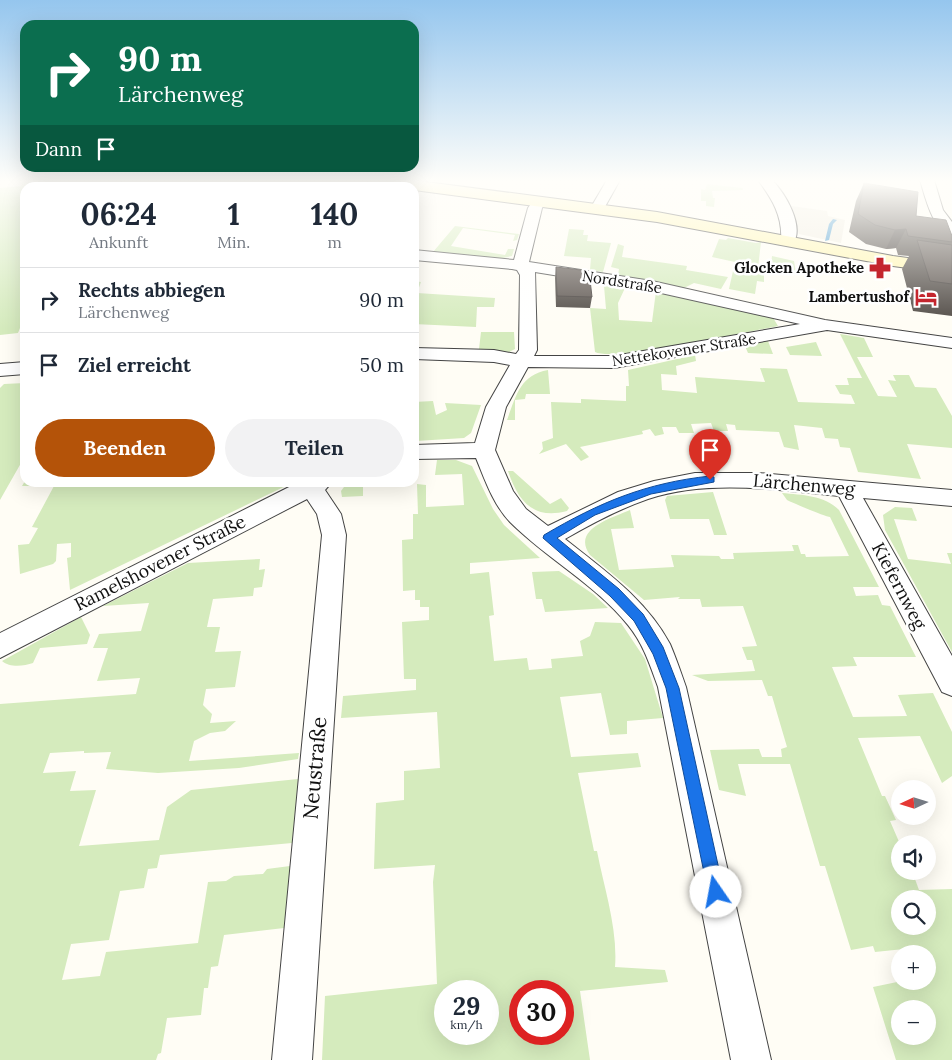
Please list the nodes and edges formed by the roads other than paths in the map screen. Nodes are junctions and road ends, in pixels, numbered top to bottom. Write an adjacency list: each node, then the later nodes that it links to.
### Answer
1 (529, 229): 6 (street)
2 (725, 229): 4 (main road)
3 (788, 229): 4 (street)
4 (788, 241): 7 (main road)
5 (419, 256): 6 (street, Nordstraße)
6 (522, 266): 8 (street, Nordstraße); 11 (street)
7 (952, 269)
8 (827, 325): 9 (street, Nettekovener Straße); 11 (street, Nettekovener Straße)
9 (952, 343)
10 (419, 353): 11 (street, Nettekovener Straße)
11 (522, 361): 14 (street)
12 (20, 368): 13 (street)
13 (0, 370)
14 (484, 450): 15 (street); 20 (street)
15 (419, 452)
16 (308, 487): 21 (street, Ramelshovener Straße)
17 (316, 487): 23 (street, Neustraße)
18 (846, 488): 19 (street, Lärchenweg); 20 (street, Lärchenweg); 22 (street, Kiefernweg)
19 (952, 498)
20 (548, 538): 24 (street)
21 (0, 646)
22 (952, 683)
23 (292, 1060)
24 (751, 1060)

